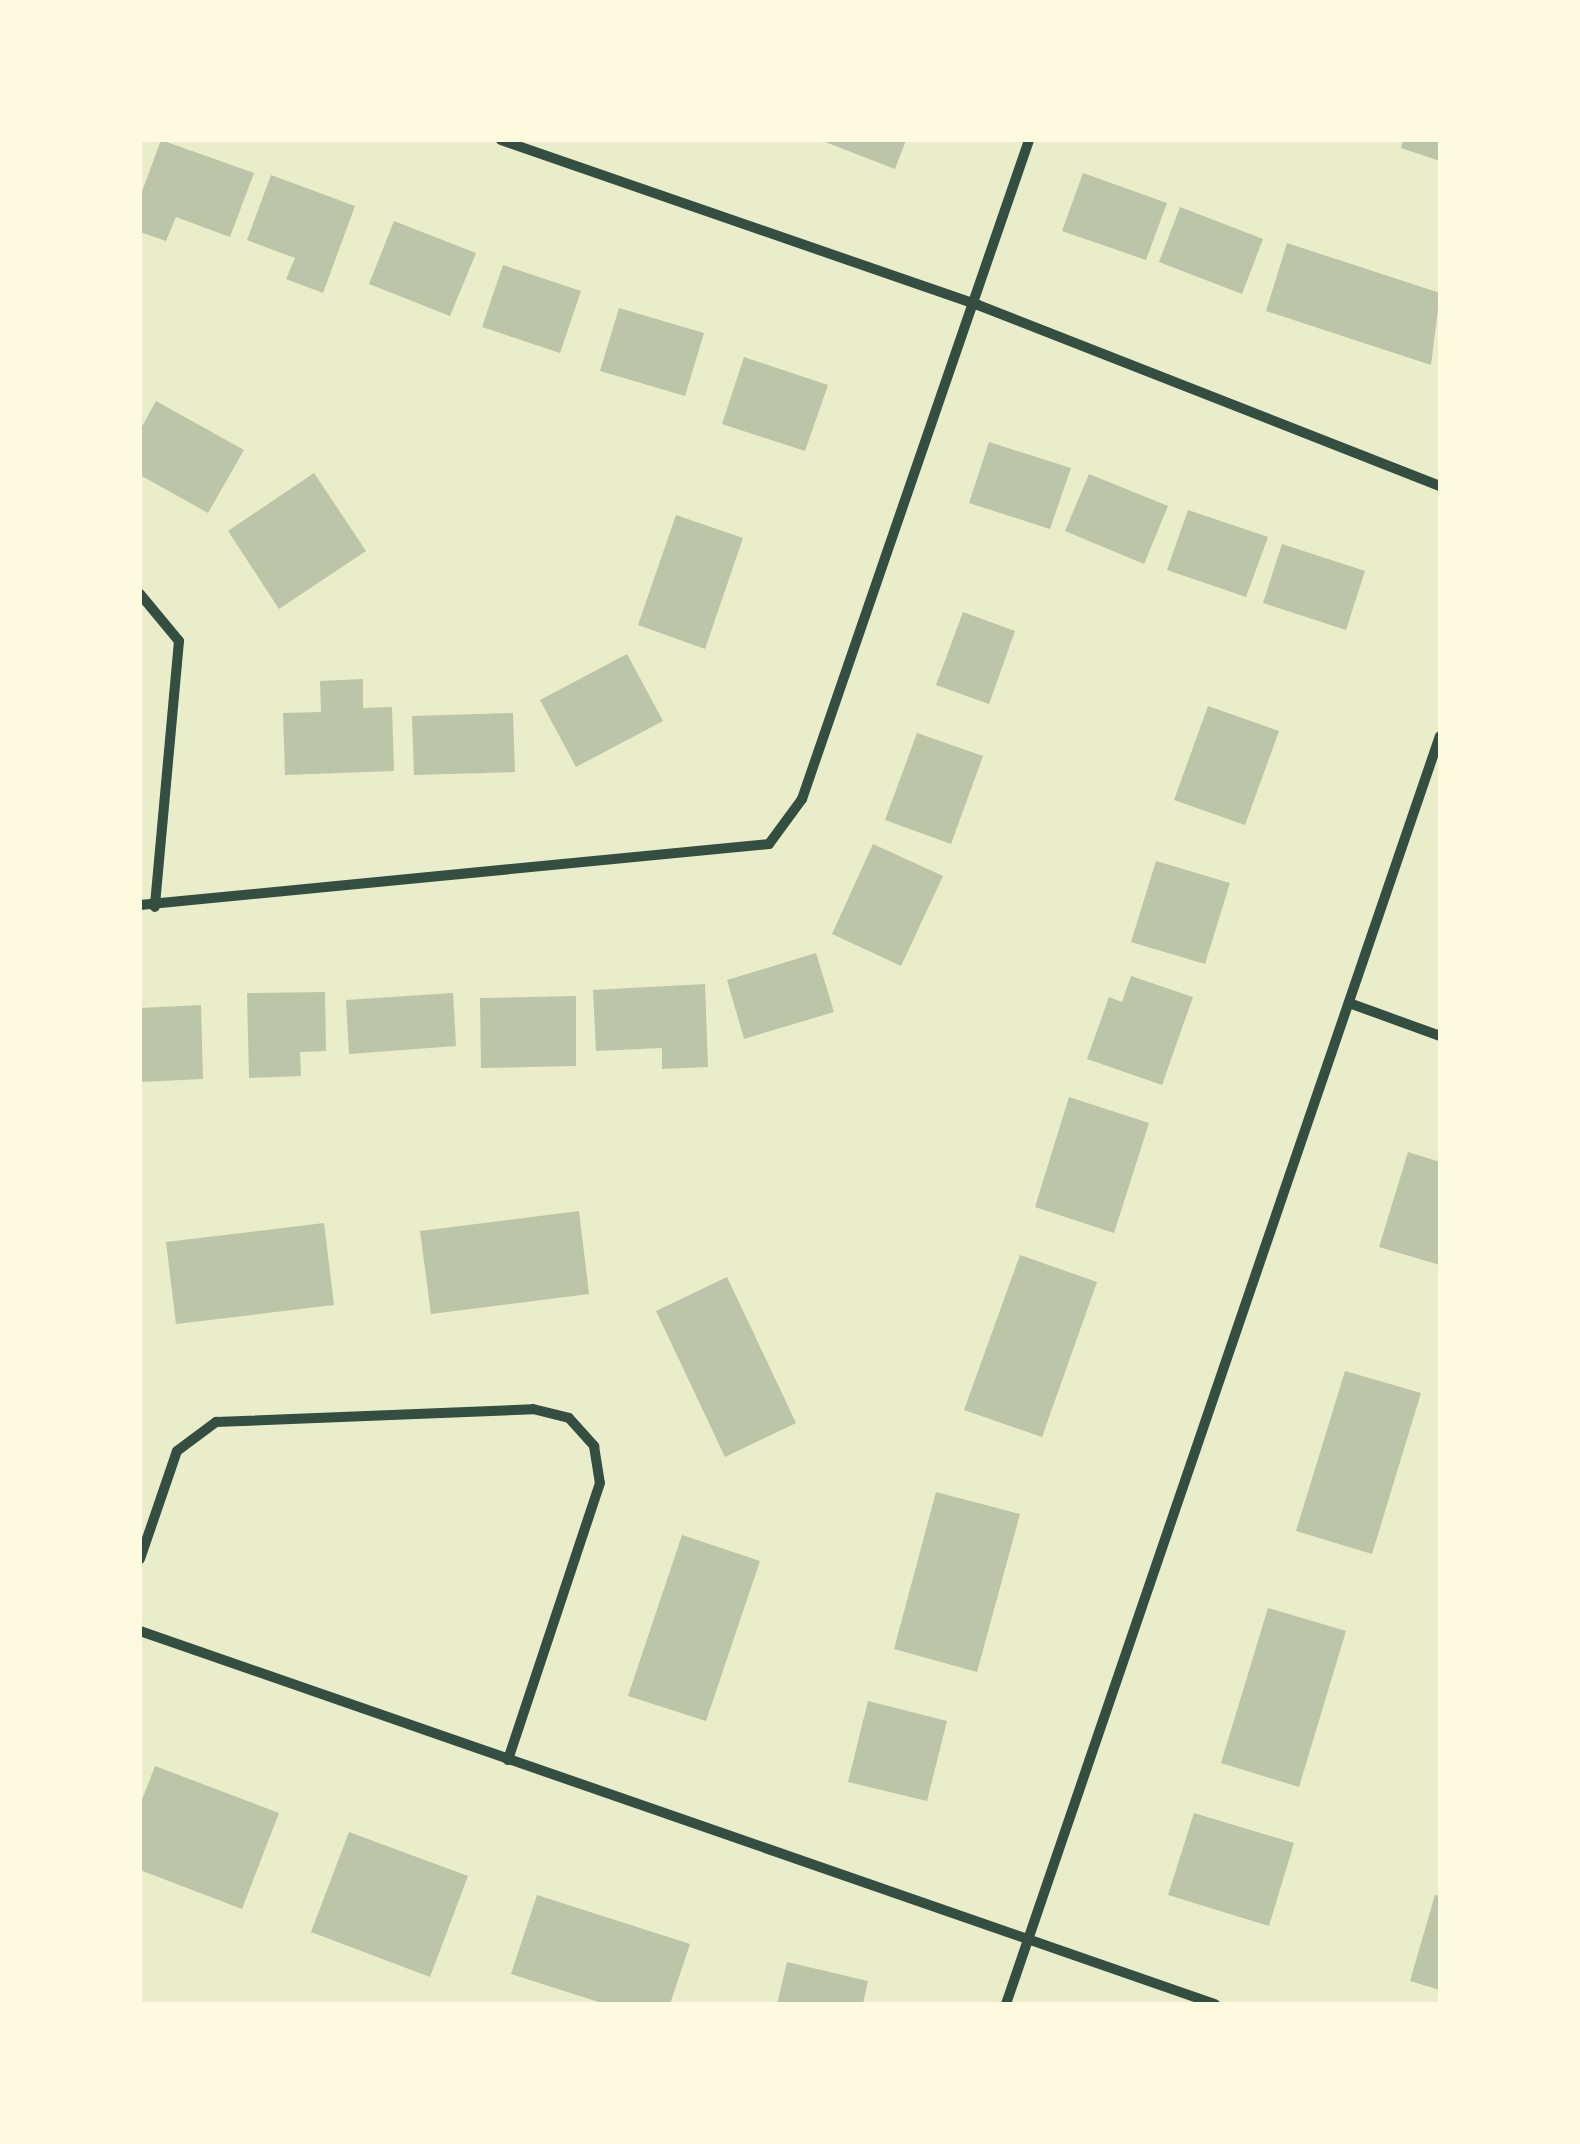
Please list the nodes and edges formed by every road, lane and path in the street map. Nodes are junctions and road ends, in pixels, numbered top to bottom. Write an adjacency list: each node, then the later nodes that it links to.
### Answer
1 (501, 140): 3 (street)
2 (1029, 140): 3 (street)
3 (978, 305): 4 (street); 8 (street)
4 (1440, 486)
5 (140, 594): 8 (street)
6 (1440, 736): 9 (street)
7 (140, 905): 8 (street)
8 (155, 906)
9 (1349, 1003): 10 (street); 14 (street)
10 (1440, 1036)
11 (140, 1559): 13 (street)
12 (140, 1630): 13 (street)
13 (508, 1760): 14 (street)
14 (1028, 1941): 15 (street); 16 (street)
15 (1006, 2004)
16 (1215, 2004)

